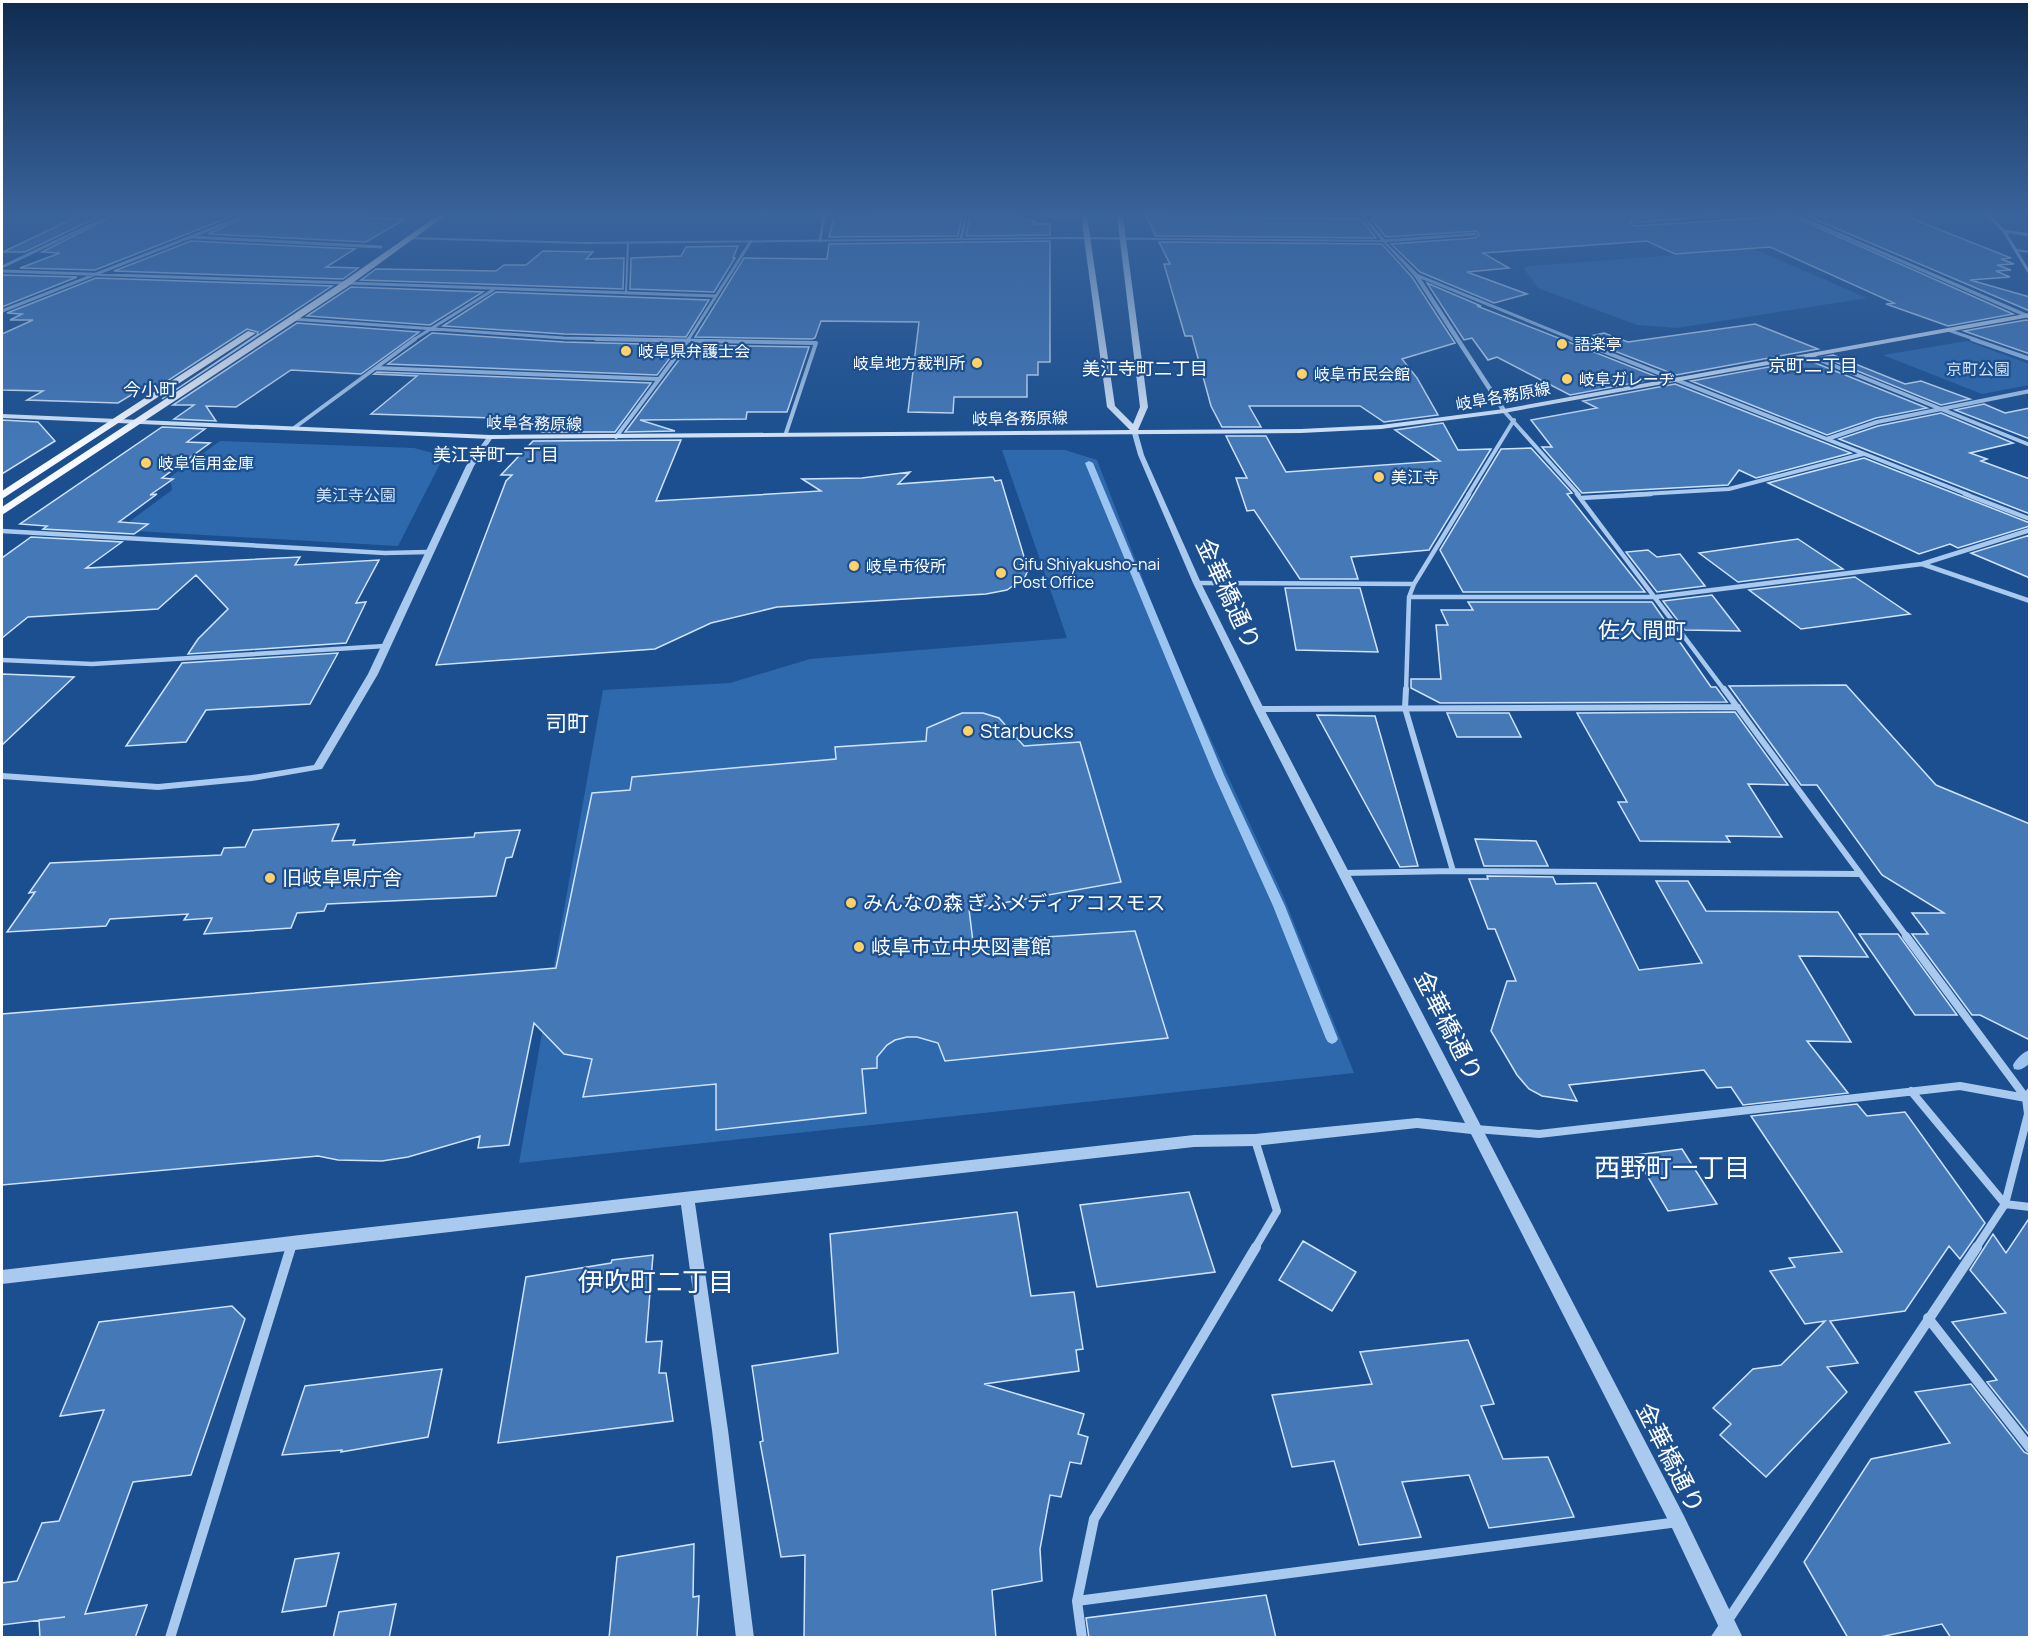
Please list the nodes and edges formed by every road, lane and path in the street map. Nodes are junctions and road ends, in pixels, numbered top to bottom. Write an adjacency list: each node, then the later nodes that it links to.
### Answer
1 (47, 292): 14 (street)
2 (313, 292): 16 (highway)
3 (332, 292): 17 (highway)
4 (487, 292): 19 (street)
5 (609, 292): 12 (street)
6 (718, 292): 13 (street)
7 (1095, 292): 35 (main road, 金華橋通り)
8 (1131, 292): 35 (main road)
9 (1427, 292): 29 (street)
10 (1459, 292): 26 (street)
11 (1973, 292): 15 (street)
12 (626, 293): 13 (street)
13 (716, 296): 21 (street)
14 (2, 311)
15 (2028, 316): 20 (main road, 岐阜各務原線)
16 (273, 318)
17 (292, 318): 19 (street); 33 (highway)
18 (264, 324): 32 (highway)
19 (427, 330): 21 (street); 24 (street)
20 (1948, 330): 22 (main road, 岐阜各務原線); 23 (street)
21 (687, 342): 25 (street); 36 (street)
22 (1810, 356): 26 (main road, 岐阜各務原線); 28 (street)
23 (2030, 358)
24 (376, 368): 25 (street); 34 (street)
25 (658, 379): 38 (street)
26 (1673, 379): 29 (main road, 岐阜各務原線); 39 (street)
27 (2030, 391): 28 (street)
28 (1938, 410): 39 (street); 40 (street)
29 (1504, 411): 31 (street); 35 (main road, 岐阜各務原線)
30 (2, 416): 32 (main road, 岐阜各務原線)
31 (1514, 420): 43 (street); 51 (street)
32 (116, 421): 33 (main road, 岐阜各務原線); 42 (highway)
33 (139, 422): 34 (main road, 岐阜各務原線); 44 (highway)
34 (294, 428): 37 (main road, 岐阜各務原線)
35 (1134, 430): 36 (main road, 岐阜各務原線); 50 (street, 金華橋通り)
36 (786, 433): 38 (main road, 岐阜各務原線)
37 (490, 437): 38 (main road, 岐阜各務原線); 48 (street)
38 (616, 437)
39 (1827, 439): 41 (street)
40 (2030, 445)
41 (1864, 454): 43 (street); 45 (street)
42 (2, 496)
43 (1581, 498): 53 (street)
44 (2, 512)
45 (2030, 519)
46 (2030, 530): 49 (street)
47 (2, 531): 48 (street)
48 (428, 552): 55 (street)
49 (1922, 564): 53 (street); 54 (street)
50 (1197, 583): 51 (street); 59 (street, 金華橋通り)
51 (1414, 584): 52 (street)
52 (1409, 597): 53 (street); 58 (street)
53 (1656, 597): 57 (street)
54 (2030, 602)
55 (385, 646): 56 (street); 60 (street)
56 (2, 660)
57 (1738, 707): 58 (street); 63 (street)
58 (1405, 708): 59 (street); 61 (street)
59 (1259, 709): 62 (street, 金華橋通り)
60 (2, 776)
61 (1453, 871): 62 (street); 63 (street)
62 (1344, 873): 67 (street, 金華橋通り)
63 (1860, 874): 65 (street)
64 (1911, 1091): 65 (street); 67 (street); 70 (street)
65 (2028, 1096): 66 (street)
66 (2029, 1114): 70 (street)
67 (1475, 1129): 68 (street); 76 (street, 金華橋通り)
68 (1255, 1140): 69 (street); 77 (street)
69 (687, 1200): 72 (street); 80 (street)
70 (2005, 1204): 71 (street); 74 (street)
71 (2030, 1207)
72 (293, 1241): 73 (street); 79 (street)
73 (2, 1277)
74 (1928, 1318): 75 (street); 78 (street)
75 (2030, 1448)
76 (1678, 1522): 77 (street); 78 (street, 金華橋通り)
77 (1077, 1602): 81 (street)
78 (1726, 1622): 82 (street); 83 (street, 金華橋通り)
79 (170, 1638)
80 (745, 1638)
81 (1082, 1638)
82 (1716, 1638)
83 (1734, 1638)

